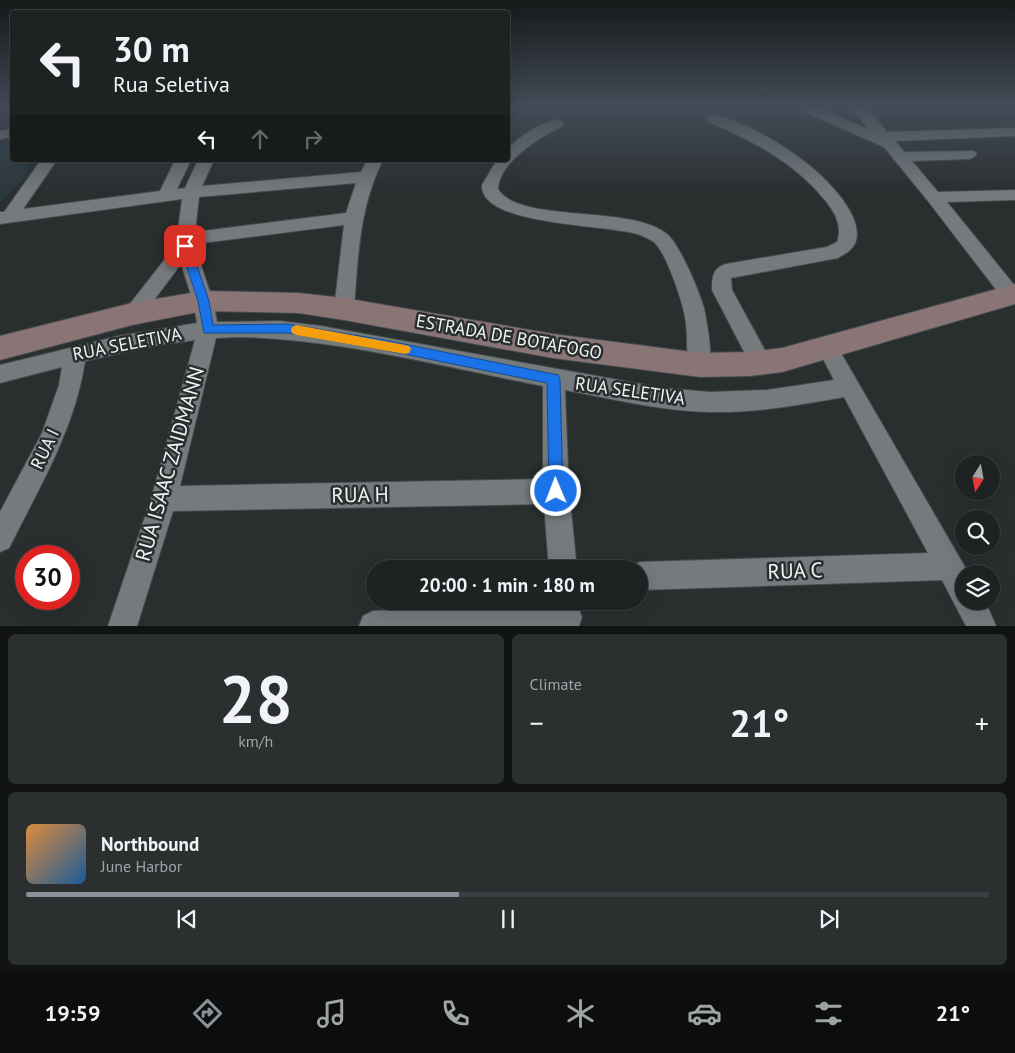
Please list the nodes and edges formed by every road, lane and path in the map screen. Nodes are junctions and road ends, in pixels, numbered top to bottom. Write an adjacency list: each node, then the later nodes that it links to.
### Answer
1 (533, 135): 8 (street)
2 (750, 135): 31 (street)
3 (869, 135): 6 (street)
4 (882, 135): 6 (street)
5 (989, 135): 6 (street)
6 (892, 147): 7 (street); 18 (street)
7 (969, 154)
8 (510, 155)
9 (48, 162): 19 (street)
10 (182, 162): 17 (street)
11 (205, 162): 15 (street)
12 (374, 162): 14 (street)
13 (505, 162): 32 (street)
14 (365, 177): 15 (street); 20 (street)
15 (191, 192): 17 (street); 21 (street)
16 (1015, 195): 18 (street)
17 (166, 196): 19 (street)
18 (934, 197): 22 (street)
19 (4, 217)
20 (355, 218): 21 (street); 25 (street)
21 (186, 242): 23 (street, RUA ISAAC ZAIDMANN); 26 (street)
22 (1013, 295): 28 (main road, ESTRADA DE BOTAFOGO)
23 (203, 301): 24 (main road, ESTRADA DE BOTAFOGO); 26 (main road, ESTRADA DE BOTAFOGO); 27 (street, RUA ISAAC ZAIDMANN)
24 (262, 302): 25 (main road, ESTRADA DE BOTAFOGO); 27 (street)
25 (344, 309): 32 (main road, ESTRADA DE BOTAFOGO)
26 (132, 314): 29 (main road, ESTRADA DE BOTAFOGO)
27 (208, 329): 30 (street, RUA SELETIVA); 34 (street, RUA SELETIVA); 37 (street, RUA ISAAC ZAIDMANN)
28 (827, 347): 31 (main road, ESTRADA DE BOTAFOGO); 35 (street)
29 (0, 348)
30 (74, 354): 33 (street, RUA SELETIVA); 38 (street, RUA I)
31 (761, 363): 32 (main road, ESTRADA DE BOTAFOGO)
32 (700, 366)
33 (0, 374)
34 (554, 379): 35 (street, RUA SELETIVA); 36 (street)
35 (849, 387): 40 (street)
36 (556, 491): 37 (street, RUA H); 39 (street)
37 (164, 499): 45 (street, RUA ISAAC ZAIDMANN)
38 (0, 539)
39 (562, 560)
40 (950, 566): 41 (street); 42 (street, RUA C)
41 (955, 575)
42 (648, 576)
43 (974, 610): 47 (street)
44 (568, 615): 46 (street)
45 (122, 626)
46 (373, 626)
47 (982, 626)

